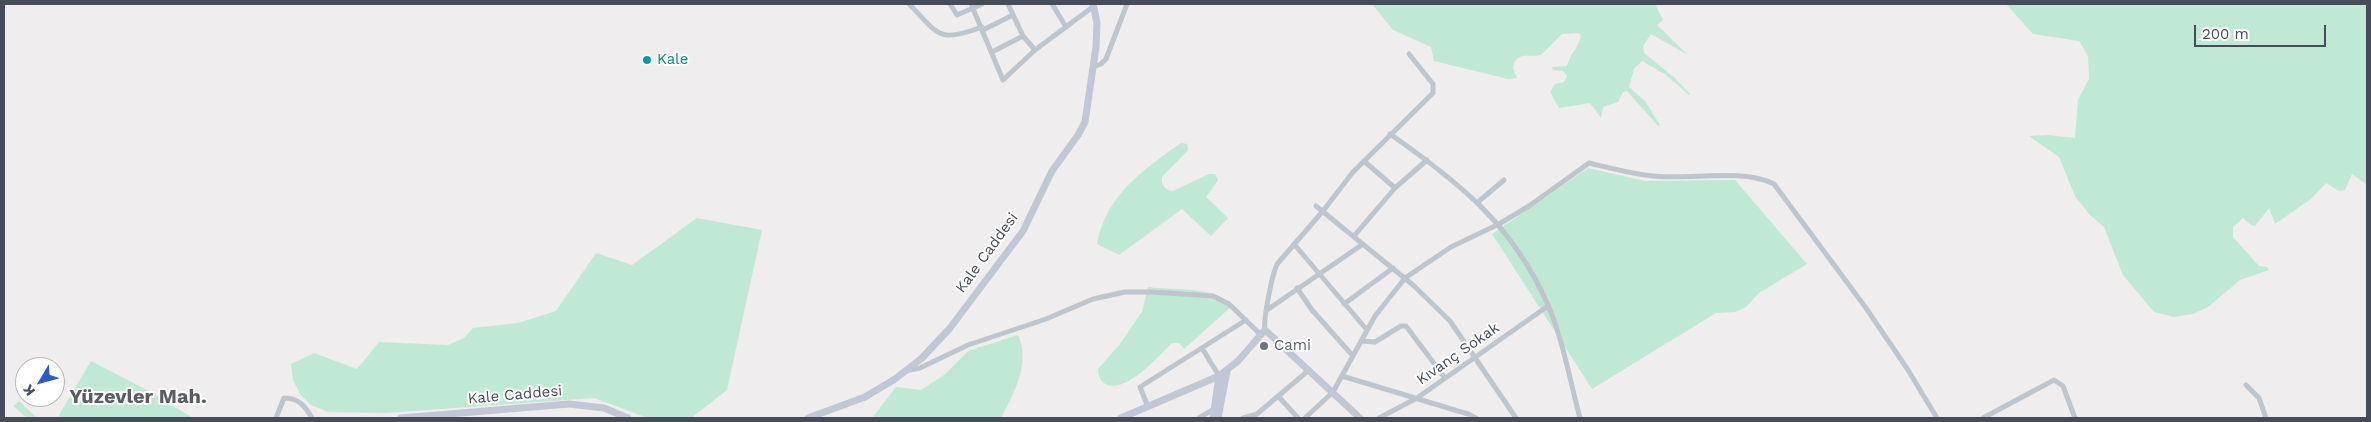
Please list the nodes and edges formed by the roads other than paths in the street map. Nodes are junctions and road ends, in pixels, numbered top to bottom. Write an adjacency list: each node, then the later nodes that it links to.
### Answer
1 (909, 4): 11 (street)
2 (950, 4): 8 (street)
3 (982, 4): 8 (street)
4 (1008, 4): 9 (street)
5 (1052, 4): 10 (street)
6 (1127, 4): 16 (street)
7 (1094, 5): 10 (street); 16 (street, Kale Caddesi)
8 (972, 6): 11 (street)
9 (1013, 15): 11 (street); 12 (street)
10 (1066, 26): 13 (street)
11 (983, 29): 14 (street)
12 (1023, 36): 13 (street); 14 (street)
13 (1035, 50): 14 (street)
14 (992, 52)
15 (1409, 54): 17 (street)
16 (1093, 67): 44 (street, Kale Caddesi)
17 (1390, 134): 18 (street); 19 (street)
18 (1427, 160): 21 (street); 22 (street)
19 (1364, 161): 21 (street); 24 (street)
20 (1504, 180): 22 (street)
21 (1395, 188): 26 (street)
22 (1478, 202): 25 (street)
23 (1316, 206): 24 (street)
24 (1323, 211): 26 (street); 27 (street)
25 (1498, 224): 31 (street); 34 (street); 75 (street)
26 (1354, 236): 28 (street)
27 (1294, 244): 30 (street); 35 (street)
28 (1363, 244): 29 (street); 30 (street)
29 (1393, 268): 31 (street); 33 (street)
30 (1320, 275): 32 (street); 33 (street)
31 (1405, 278): 37 (street); 42 (street)
32 (1297, 288): 35 (street); 41 (street)
33 (1344, 304): 37 (street)
34 (1548, 306): 42 (street, Kıvanç Sokak); 74 (street)
35 (1267, 310): 38 (street)
36 (1246, 320): 38 (street); 40 (street); 44 (street)
37 (1368, 330): 39 (street)
38 (1263, 332): 43 (street); 45 (street)
39 (1361, 341): 41 (street); 48 (street)
40 (1202, 348): 46 (street); 53 (street)
41 (1353, 356): 47 (street)
42 (1475, 356): 48 (street, Kıvanç Sokak); 73 (street)
43 (1309, 370): 50 (street); 51 (street)
44 (905, 371): 61 (street, Kale Caddesi)
45 (1227, 371): 46 (street); 65 (street)
46 (1219, 376): 53 (street); 54 (street)
47 (1342, 376): 50 (street); 52 (street)
48 (1445, 378): 52 (street, Kıvanç Sokak)
49 (2246, 385): 78 (street)
50 (1333, 392): 68 (street); 69 (street)
51 (1278, 396): 56 (street); 67 (street)
52 (1417, 398): 55 (street); 70 (street, Kıvanç Sokak)
53 (1148, 407): 62 (street)
54 (1214, 409): 63 (street); 64 (street)
55 (1468, 414): 71 (street); 72 (street)
56 (1258, 416): 66 (street)
57 (276, 418): 58 (street)
58 (312, 418)
59 (401, 418): 60 (street, Kale Caddesi)
60 (628, 418)
61 (808, 418)
62 (1121, 418)
63 (1199, 418)
64 (1213, 418)
65 (1218, 418)
66 (1243, 418)
67 (1298, 418)
68 (1305, 418)
69 (1360, 418)
70 (1379, 418)
71 (1462, 418)
72 (1476, 418)
73 (1516, 418)
74 (1578, 418)
75 (1937, 418)
76 (1983, 418): 77 (street)
77 (2075, 418)
78 (2266, 418)

